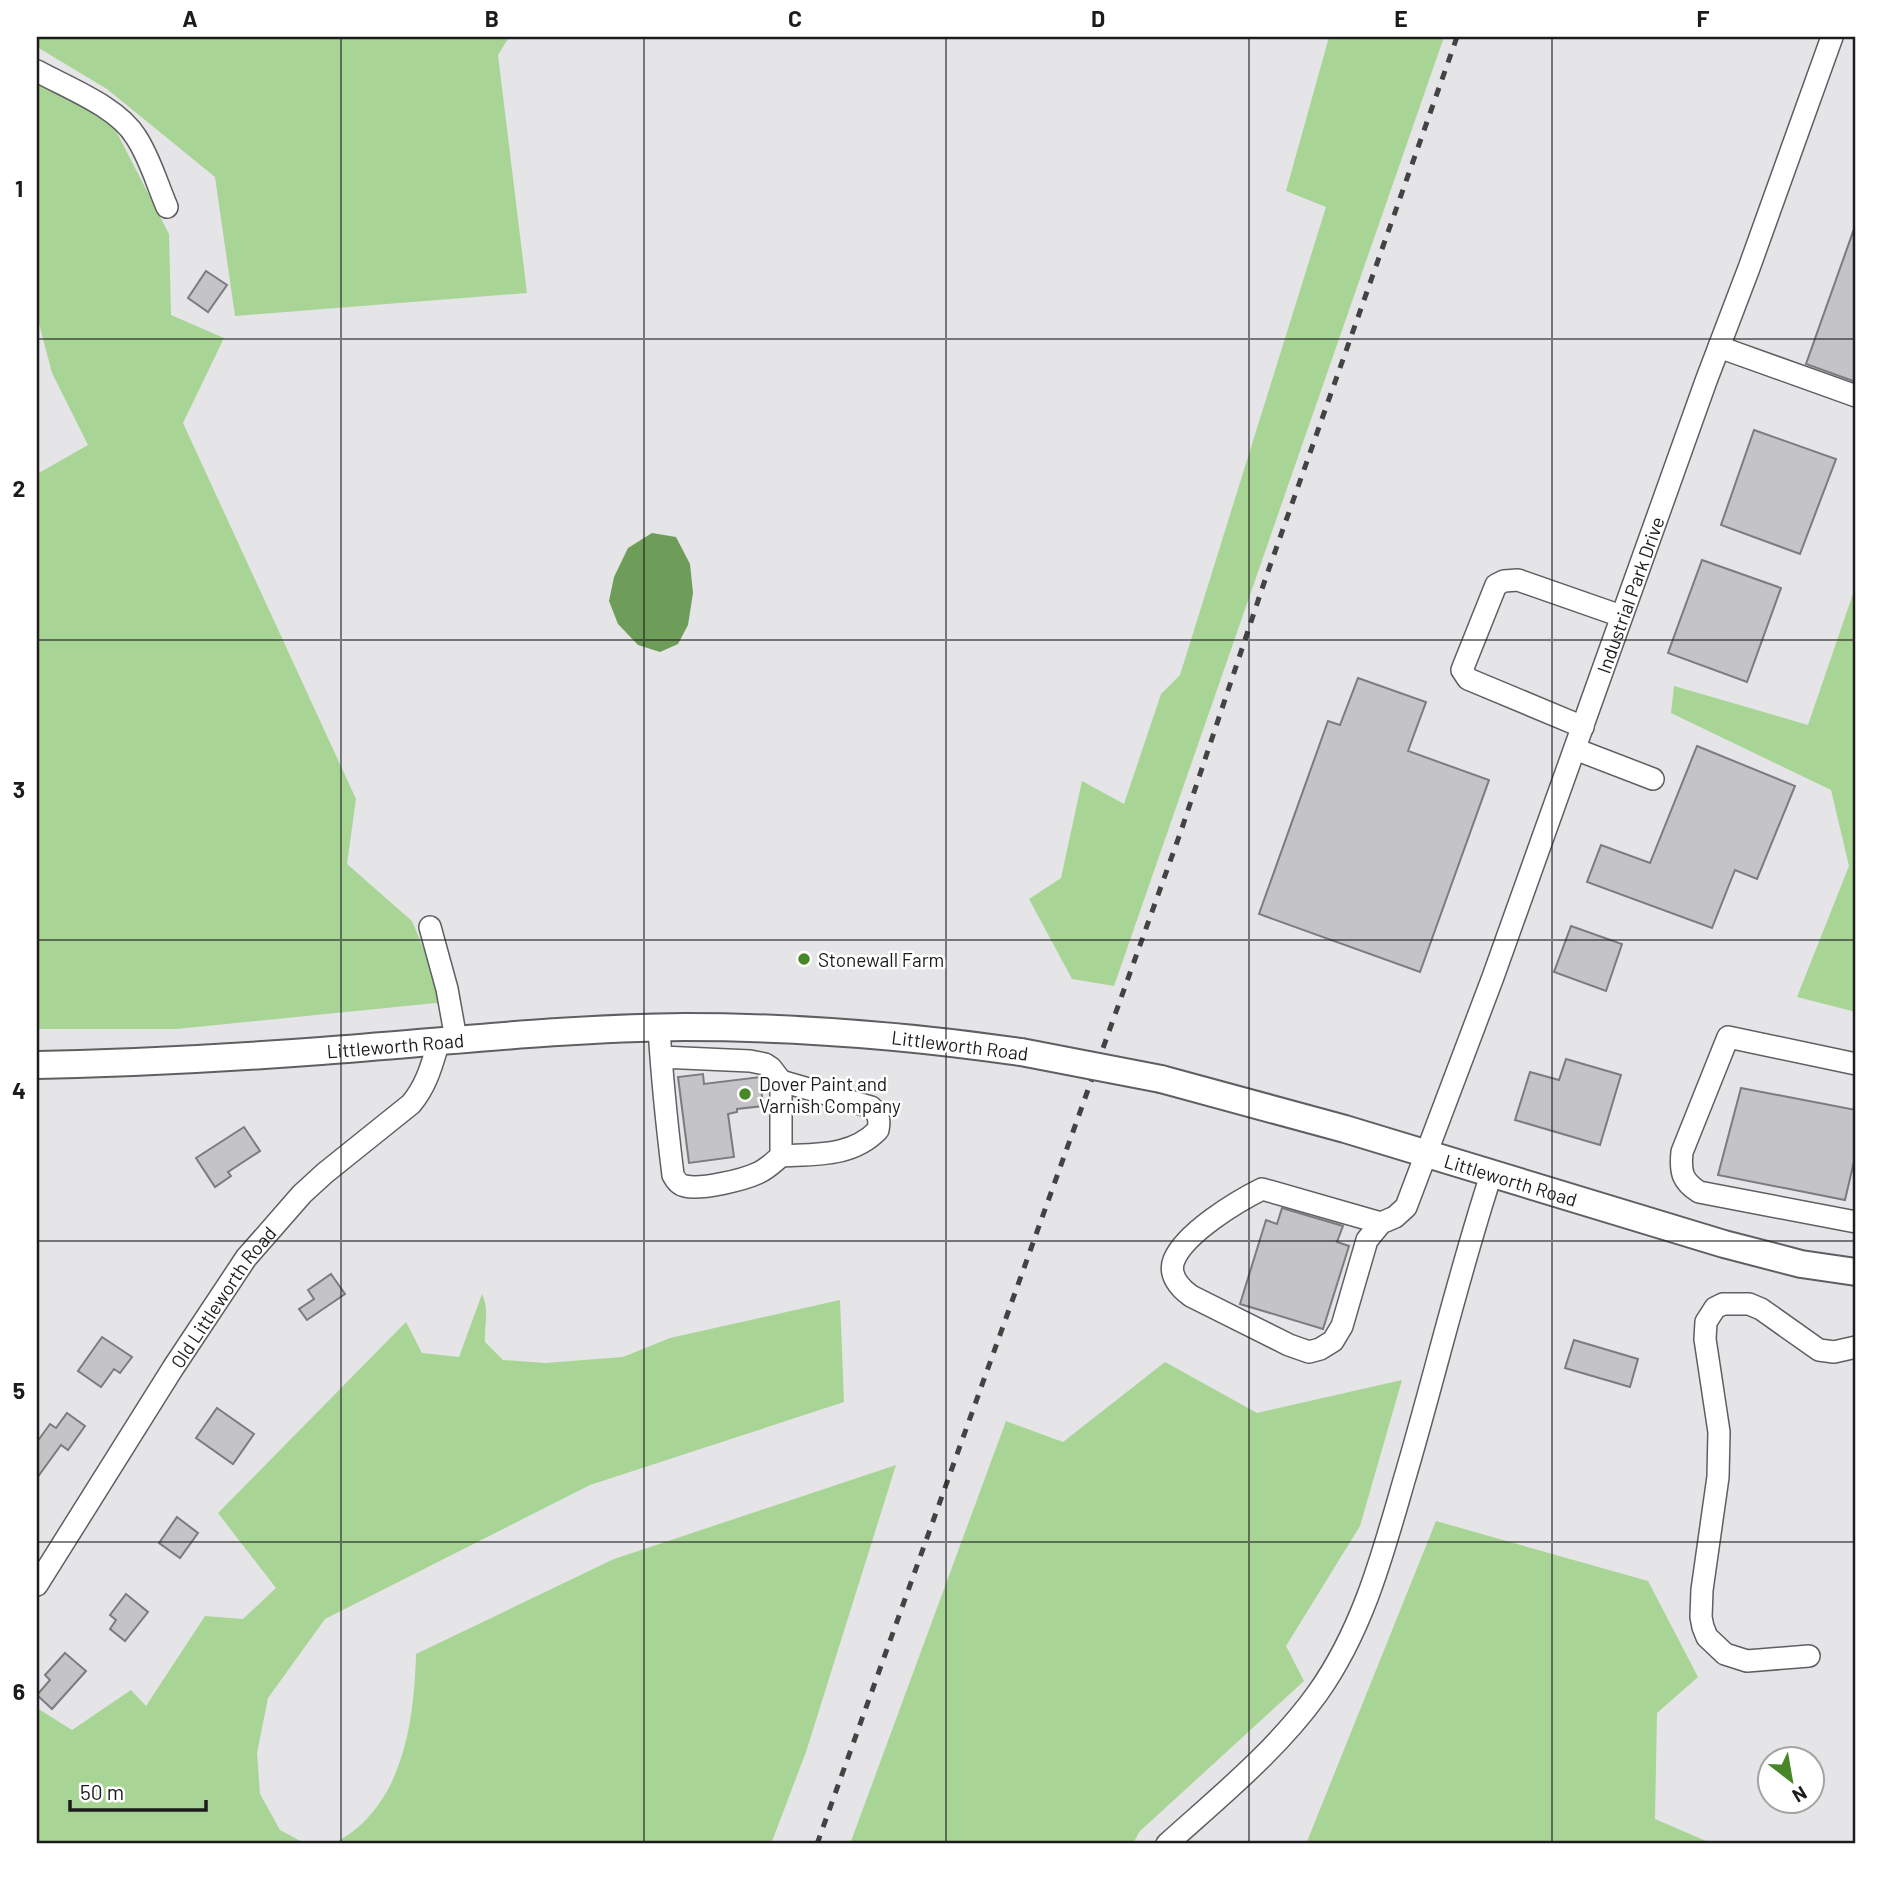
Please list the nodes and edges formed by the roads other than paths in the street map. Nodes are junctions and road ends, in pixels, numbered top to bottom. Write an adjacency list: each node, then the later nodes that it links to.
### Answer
1 (1832, 37): 4 (street, Industrial Park Drive)
2 (37, 71): 3 (street)
3 (167, 207)
4 (1718, 347): 5 (street); 6 (street, Industrial Park Drive)
5 (1856, 396)
6 (1621, 616): 7 (street, Industrial Park Drive); 7 (street)
7 (1583, 727): 8 (street, Industrial Park Drive)
8 (1575, 749): 9 (street); 17 (street, Industrial Park Drive)
9 (1653, 779)
10 (430, 927): 12 (street)
11 (659, 1028): 12 (main road, Littleworth Road); 13 (street); 17 (main road, Littleworth Road, bridge)
12 (447, 1040): 14 (main road, Littleworth Road); 24 (street, Old Littleworth Road)
13 (661, 1057): 16 (street); 18 (street)
14 (37, 1065)
15 (1856, 1065): 20 (street)
16 (781, 1081): 18 (street); 18 (street)
17 (1428, 1153): 19 (main road, Littleworth Road); 21 (street, Industrial Park Drive)
18 (781, 1156)
19 (1492, 1172): 22 (main road, Littleworth Road); 26 (street)
20 (1856, 1222)
21 (1381, 1223): 21 (street)
22 (1856, 1272)
23 (1856, 1347): 25 (street)
24 (37, 1585)
25 (1808, 1656)
26 (1167, 1844)

